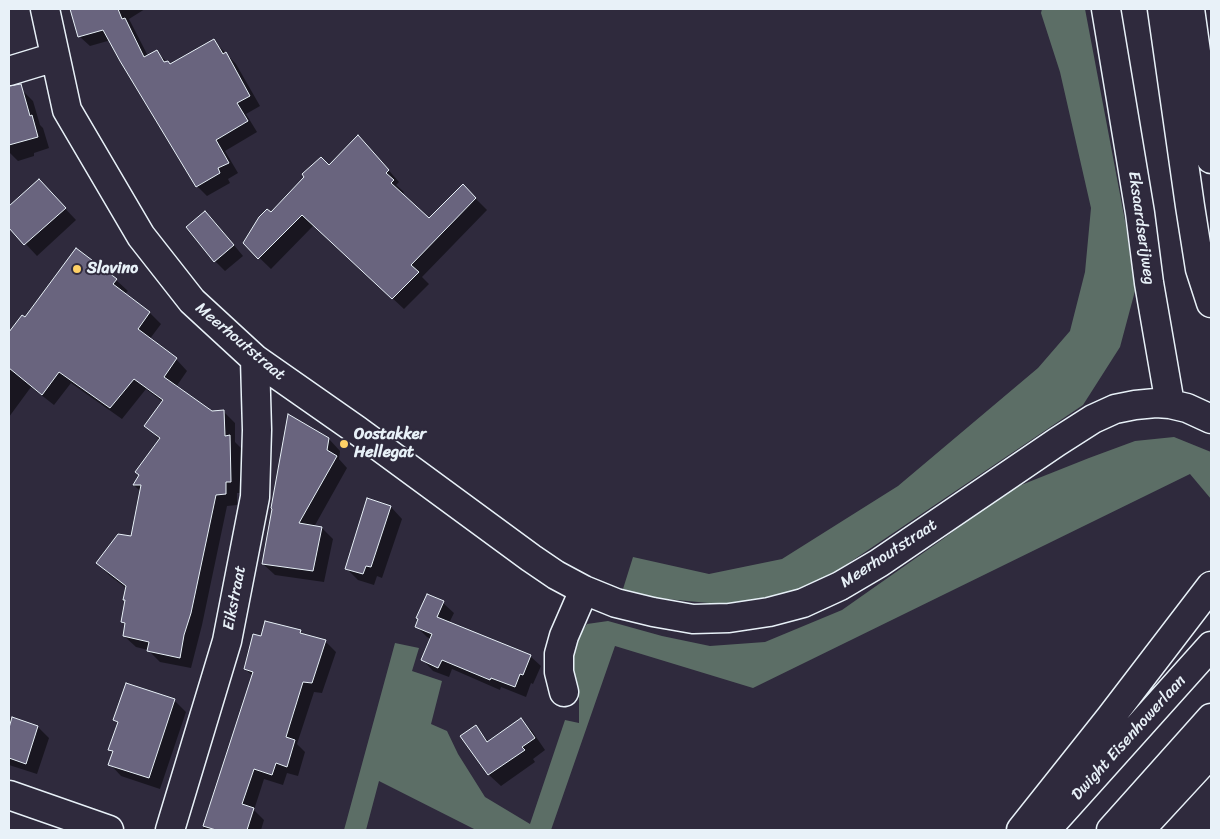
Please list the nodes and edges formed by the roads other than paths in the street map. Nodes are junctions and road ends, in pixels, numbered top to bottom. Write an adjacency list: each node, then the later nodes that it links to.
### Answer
1 (45, 9): 5 (main road, Meerhoutstraat)
2 (1106, 9): 10 (main road, Eksaardserijweg)
3 (1162, 9): 8 (main road)
4 (1190, 9): 7 (main road)
5 (56, 57): 6 (main road); 9 (main road, Meerhoutstraat)
6 (9, 71)
7 (1211, 159)
8 (1211, 303)
9 (255, 358): 13 (main road, Meerhoutstraat); 20 (main road, Eikstraat)
10 (1170, 404): 11 (main road); 13 (main road, Meerhoutstraat)
11 (1211, 419)
12 (1211, 586): 21 (main road)
13 (584, 590): 15 (main road)
14 (1211, 646): 22 (main road, Dwight Eisenhowerlaan)
15 (564, 692)
16 (1211, 718): 23 (main road)
17 (1211, 753): 24 (main road)
18 (9, 795): 19 (main road)
19 (109, 830)
20 (170, 830)
21 (1021, 830)
22 (1046, 830)
23 (1111, 830)
24 (1140, 830)

